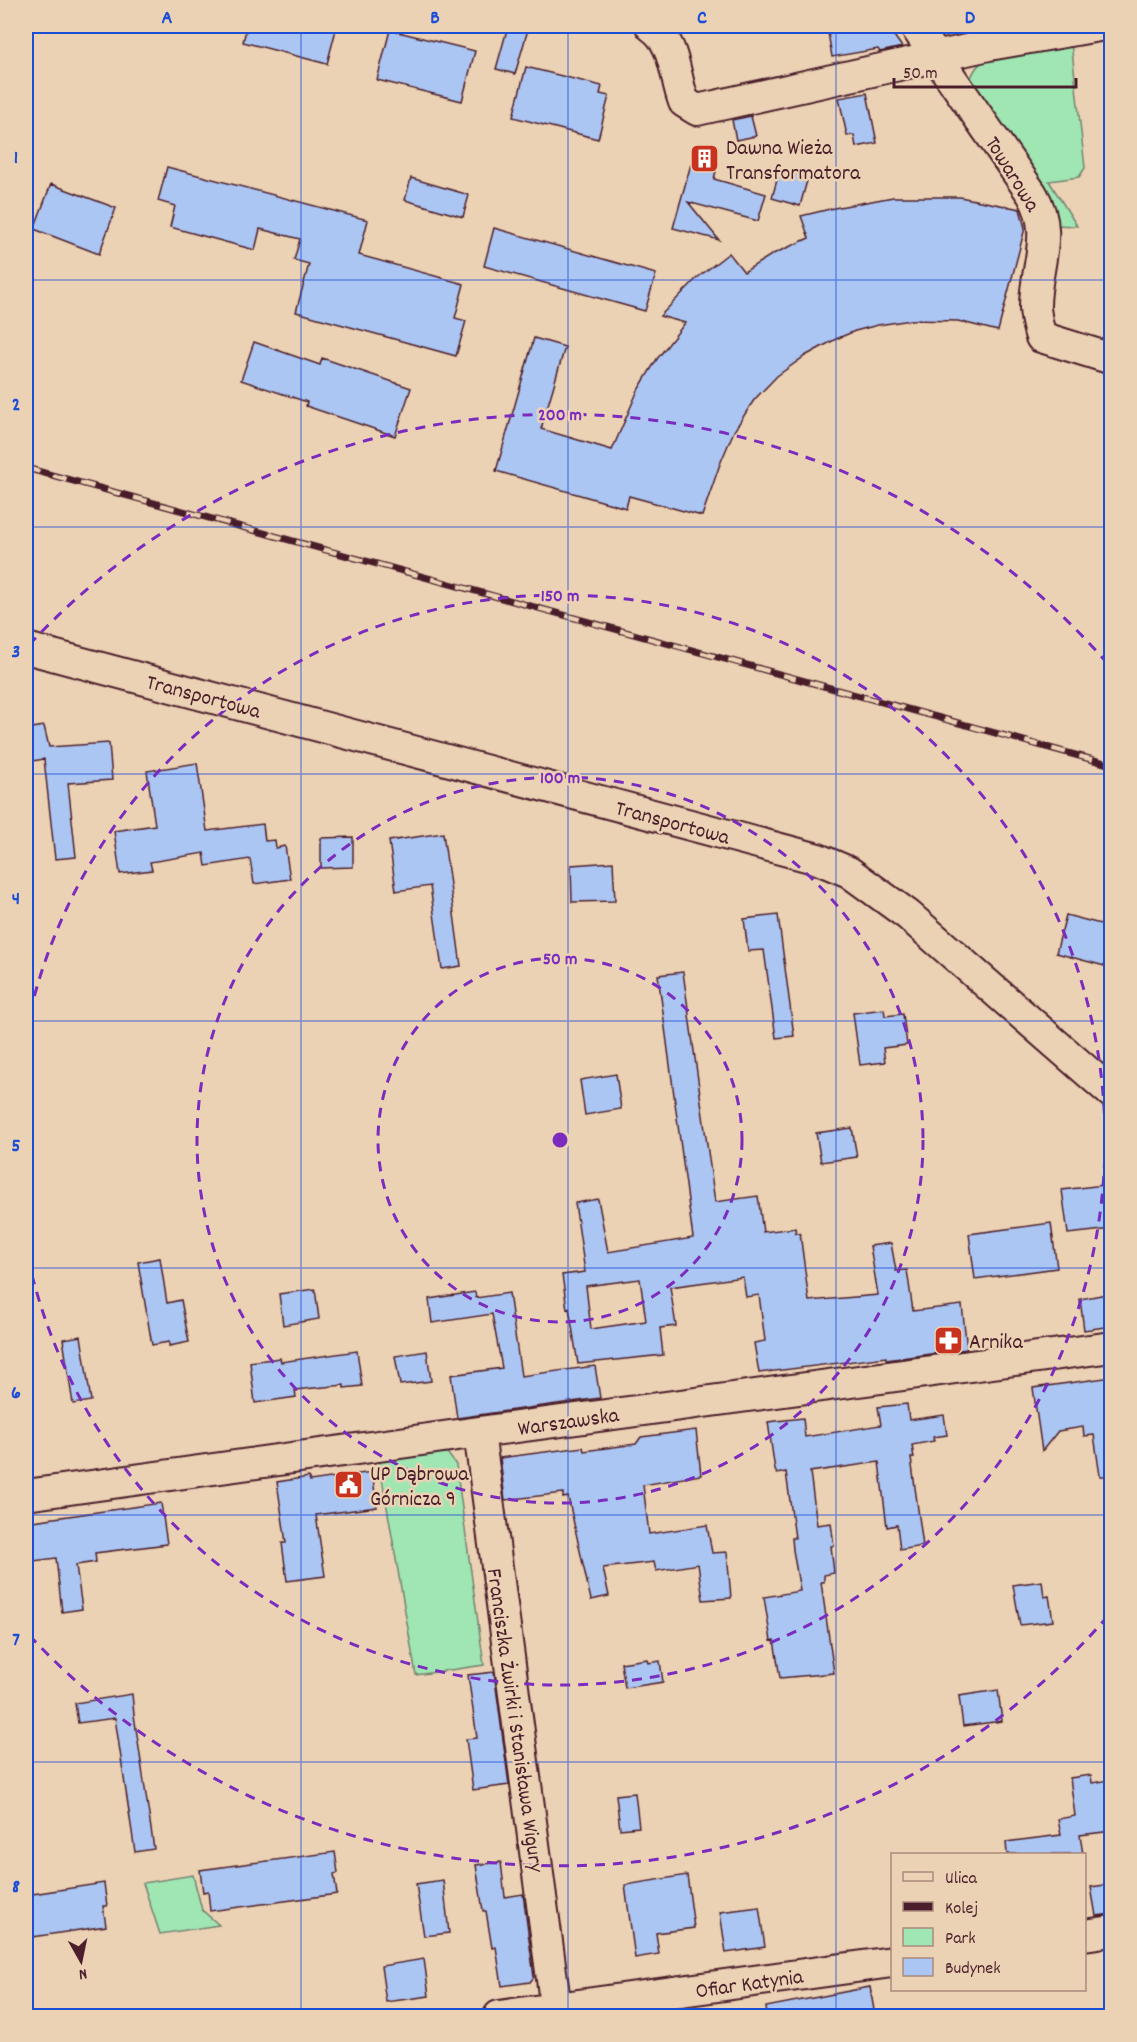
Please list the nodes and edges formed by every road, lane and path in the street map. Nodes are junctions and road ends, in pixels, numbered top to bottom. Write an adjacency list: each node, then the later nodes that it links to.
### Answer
1 (651, 26): 4 (street)
2 (915, 26): 4 (street)
3 (1099, 26): 4 (street)
4 (936, 57): 5 (street, Towarowa)
5 (1112, 359)
6 (26, 648): 7 (street, Transportowa)
7 (1112, 1093)
8 (1112, 1347): 9 (street, Warszawska)
9 (479, 1432): 10 (street, Warszawska); 14 (street, Franciszka Żwirki i Stanisława Wigury)
10 (26, 1495)
11 (1112, 1931): 12 (street)
12 (1086, 1935)
13 (891, 1962): 14 (street, Ofiar Katynia)
14 (556, 2009): 15 (street, Ofiar Katynia)
15 (499, 2016)

